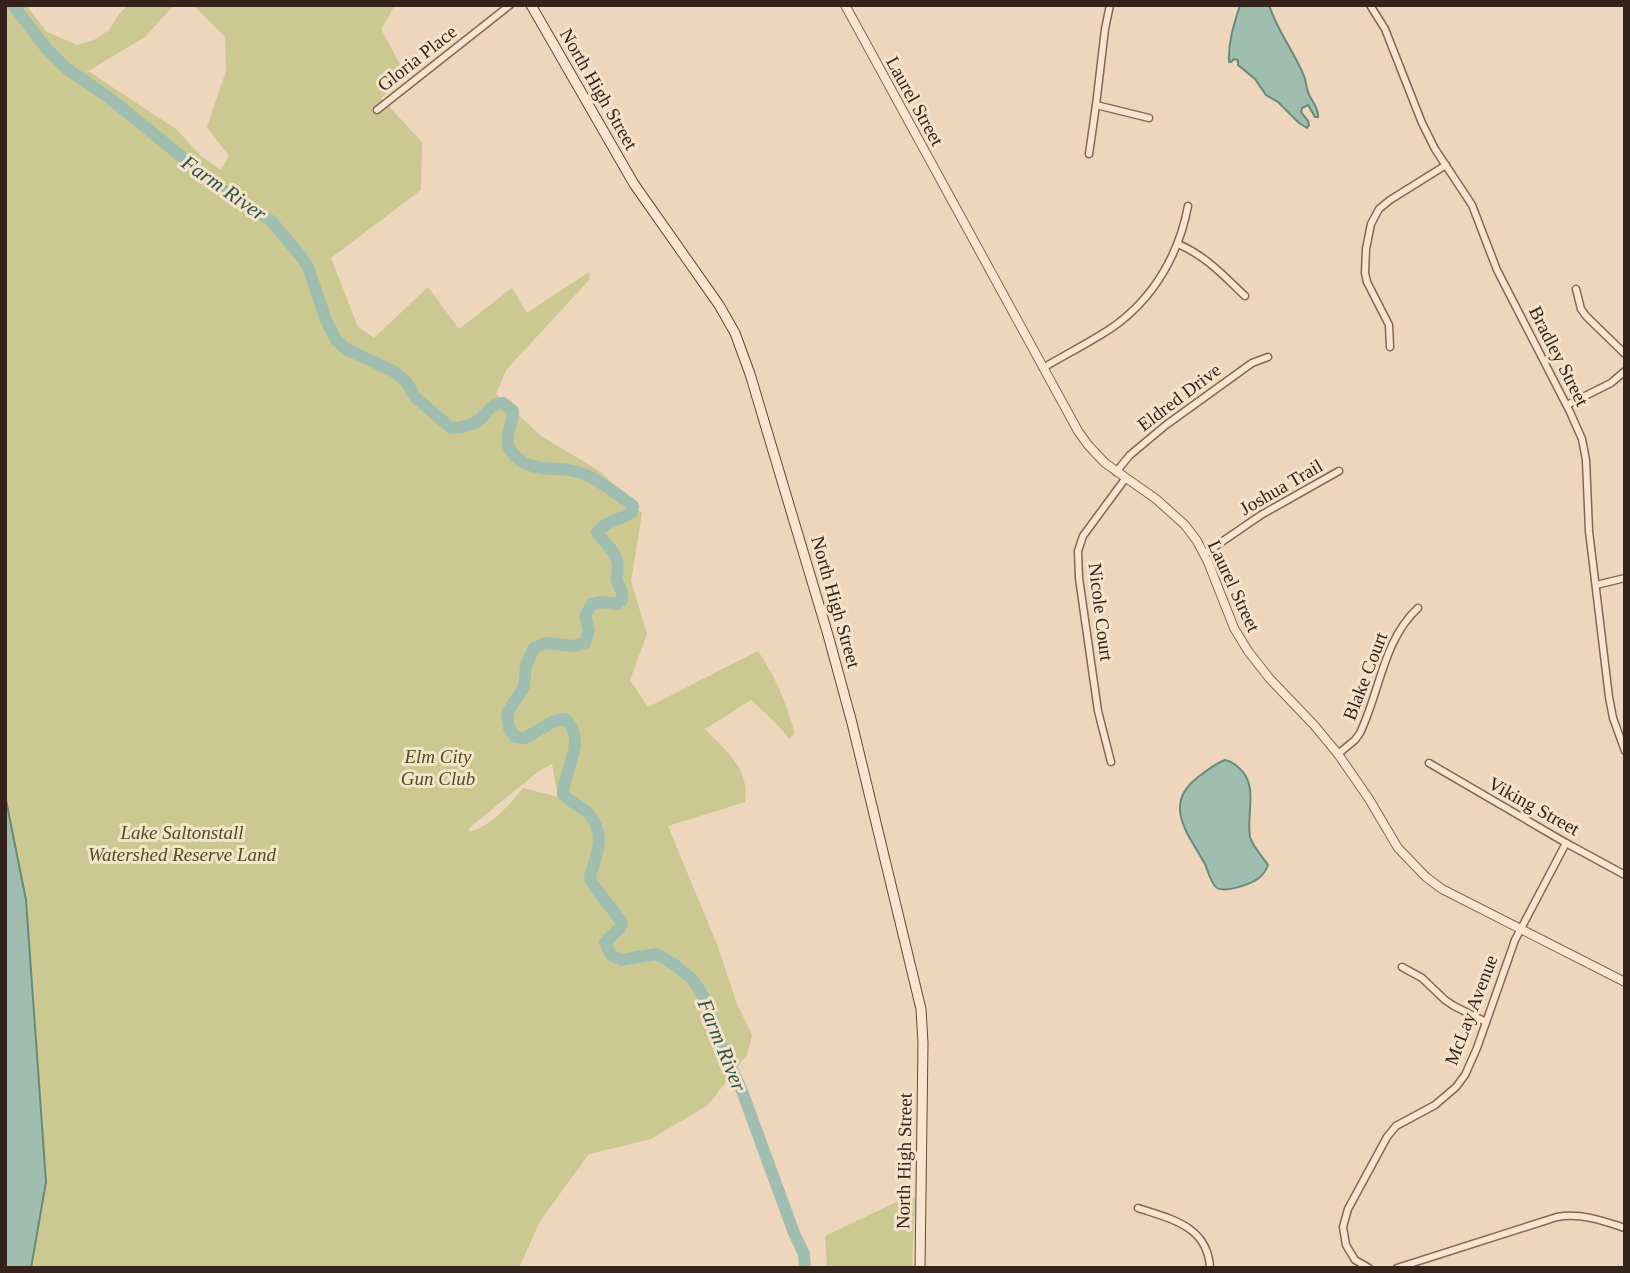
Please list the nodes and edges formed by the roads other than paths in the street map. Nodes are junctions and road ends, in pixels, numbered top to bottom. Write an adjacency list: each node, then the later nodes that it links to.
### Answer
1 (510, 5): 7 (street, Gloria Place)
2 (531, 5): 40 (main road, North High Street)
3 (845, 5): 18 (street, Laurel Street)
4 (1110, 5): 6 (street)
5 (1370, 5): 10 (street, Bradley Street)
6 (1096, 105): 8 (street); 9 (street)
7 (377, 110)
8 (1149, 118)
9 (1089, 154)
10 (1446, 166): 15 (street); 20 (street, Bradley Street)
11 (1188, 206): 12 (street)
12 (1178, 244): 14 (street); 18 (street)
13 (1576, 289): 16 (street)
14 (1245, 296)
15 (1390, 347)
16 (1625, 354)
17 (1268, 357): 22 (street, Eldred Drive)
18 (1043, 368): 22 (street, Laurel Street)
19 (1625, 371): 20 (street)
20 (1567, 405): 26 (street, Bradley Street)
21 (1339, 471): 24 (street, Joshua Trail)
22 (1116, 472): 23 (street, Laurel Street)
23 (1125, 479): 24 (street, Laurel Street); 30 (street, Nicole Court)
24 (1204, 554): 29 (street, Laurel Street)
25 (1625, 578): 26 (street)
26 (1596, 585): 28 (street, Bradley Street)
27 (1418, 608): 29 (street, Blake Court)
28 (1625, 751)
29 (1338, 754): 34 (street, Laurel Street)
30 (1111, 762)
31 (1429, 763): 32 (street, Viking Street)
32 (1566, 843): 33 (street, Viking Street); 34 (street, McLay Avenue)
33 (1625, 875)
34 (1520, 930): 36 (street, Laurel Street); 37 (street, McLay Avenue)
35 (1402, 967): 37 (street)
36 (1625, 982)
37 (1486, 1022): 42 (street, McLay Avenue)
38 (1138, 1208): 41 (street)
39 (1625, 1228): 43 (street)
40 (920, 1268)
41 (1210, 1268)
42 (1369, 1268)
43 (1397, 1268)

